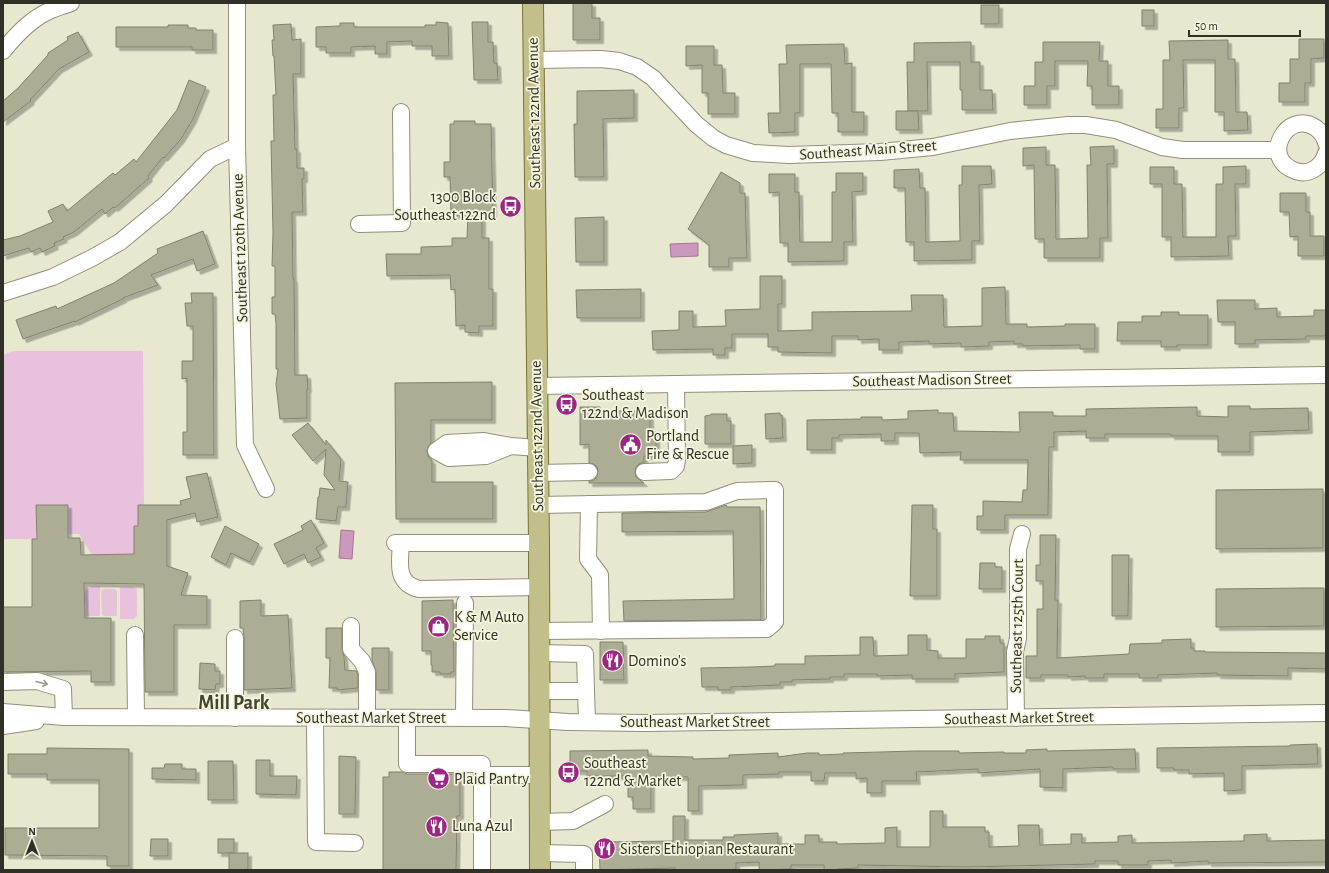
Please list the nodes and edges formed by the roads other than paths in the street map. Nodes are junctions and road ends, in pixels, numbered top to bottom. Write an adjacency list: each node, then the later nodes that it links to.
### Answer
1 (71, 3): 4 (street)
2 (237, 3): 8 (street, Southeast 120th Avenue)
3 (533, 3): 5 (main road, Southeast 122nd Avenue)
4 (3, 51)
5 (534, 60): 9 (street, Southeast Main Street); 15 (main road, Southeast 122nd Avenue)
6 (401, 112): 11 (street)
7 (1326, 143): 9 (street)
8 (237, 146): 12 (street); 21 (street, Southeast 120th Avenue)
9 (1278, 150): 10 (street)
10 (1326, 153)
11 (359, 224)
12 (3, 293)
13 (1326, 375): 14 (street, Southeast Madison Street)
14 (676, 384): 15 (street, Southeast Madison Street); 19 (street)
15 (537, 386): 17 (main road, Southeast 122nd Avenue)
16 (511, 446): 17 (street)
17 (538, 448): 20 (main road, Southeast 122nd Avenue)
18 (589, 472): 20 (street)
19 (644, 472)
20 (538, 473): 23 (main road, Southeast 122nd Avenue)
21 (266, 489)
22 (589, 504): 23 (street); 30 (street); 30 (street)
23 (538, 505): 25 (main road, Southeast 122nd Avenue)
24 (1022, 534): 46 (street, Southeast 125th Court)
25 (538, 543): 26 (main road, Southeast 122nd Avenue); 26 (street)
26 (539, 587): 29 (main road, Southeast 122nd Avenue)
27 (465, 603): 45 (street)
28 (351, 626): 43 (street)
29 (539, 631): 30 (street); 33 (main road, Southeast 122nd Avenue)
30 (601, 631)
31 (135, 635): 40 (street)
32 (234, 638): 41 (street)
33 (539, 653): 35 (main road, Southeast 122nd Avenue); 36 (street)
34 (3, 682): 39 (street, one-way to 39)
35 (540, 691): 36 (street); 47 (main road, Southeast 122nd Avenue)
36 (586, 691): 48 (street)
37 (3, 712): 39 (street, Southeast Market Street)
38 (1326, 713): 46 (street, Southeast Market Street)
39 (64, 717): 40 (street, Southeast Market Street); 49 (street, Southeast Market Street)
40 (136, 717): 41 (street, Southeast Market Street)
41 (235, 718): 42 (street, Southeast Market Street)
42 (315, 718): 43 (street, Southeast Market Street); 54 (street)
43 (367, 718): 44 (street, Southeast Market Street)
44 (407, 718): 45 (street, Southeast Market Street); 50 (street)
45 (464, 718): 47 (street, Southeast Market Street)
46 (1016, 718): 48 (street, Southeast Market Street)
47 (540, 720): 48 (street, Southeast Market Street); 51 (main road, Southeast 122nd Avenue)
48 (587, 721)
49 (3, 726)
50 (482, 775): 51 (street); 56 (street)
51 (540, 775): 53 (main road, Southeast 122nd Avenue)
52 (604, 804): 53 (street)
53 (540, 822): 55 (main road, Southeast 122nd Avenue)
54 (355, 843)
55 (540, 862): 57 (street)
56 (482, 870)
57 (584, 870)

